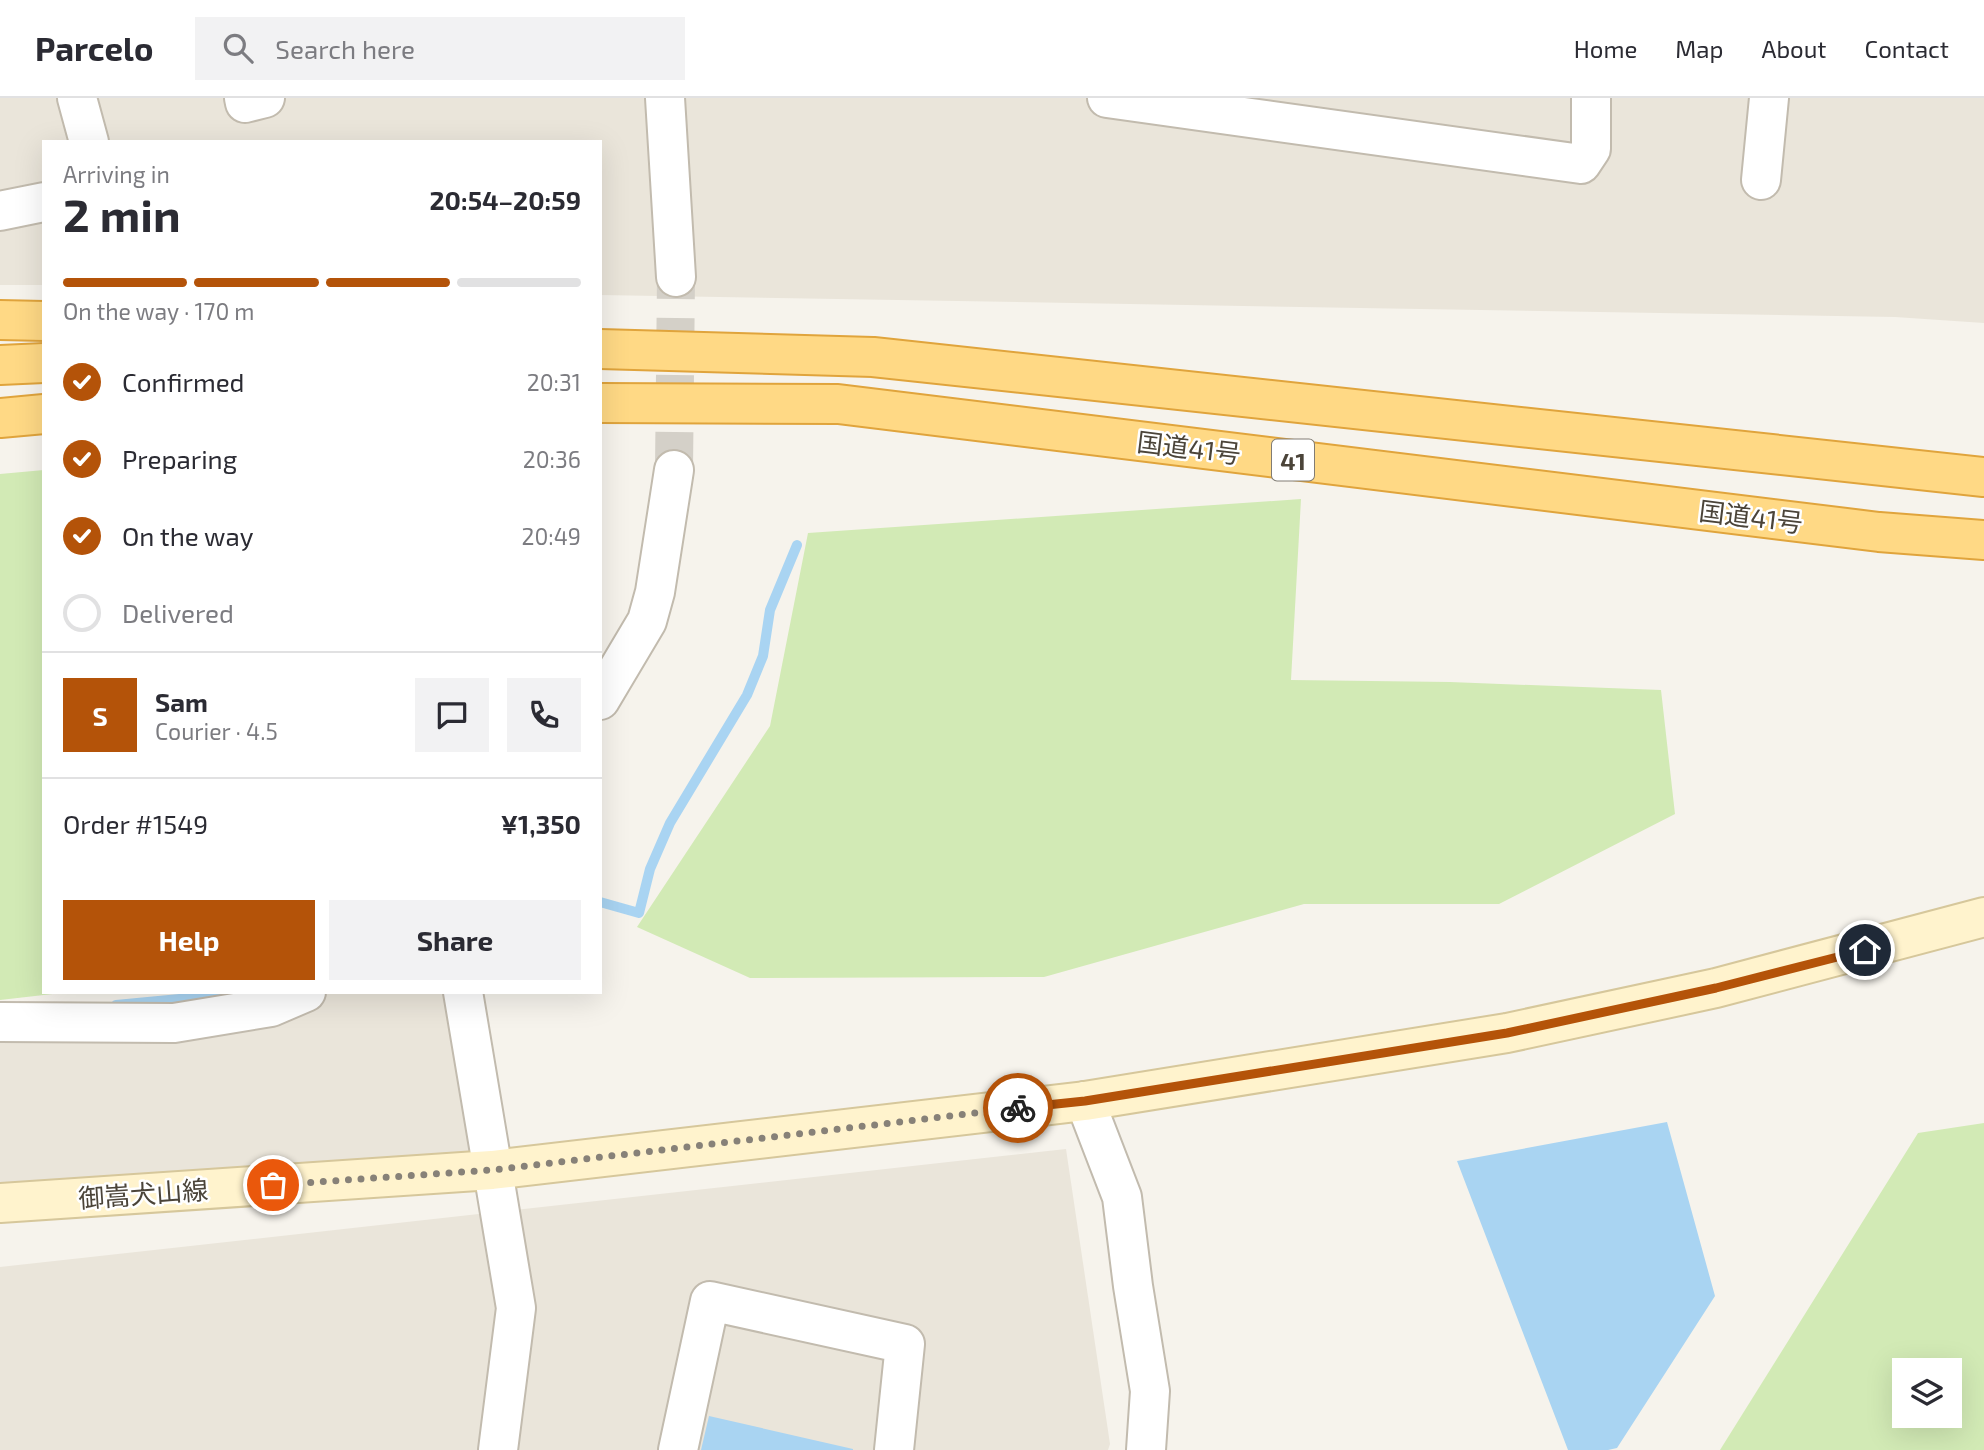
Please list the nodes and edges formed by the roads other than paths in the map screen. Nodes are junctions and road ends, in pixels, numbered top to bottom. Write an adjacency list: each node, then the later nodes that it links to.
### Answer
1 (78, 98): 8 (street)
2 (244, 98): 3 (street)
3 (265, 98)
4 (665, 98): 12 (street)
5 (1113, 98): 6 (street)
6 (1591, 98)
7 (1769, 98): 9 (street)
8 (88, 140)
9 (1761, 180)
10 (42, 202): 11 (street)
11 (0, 211)
12 (676, 277)
13 (0, 320): 14 (highway)
14 (42, 321)
15 (602, 349): 22 (highway, 国道41号 / 41)
16 (42, 363): 17 (highway)
17 (0, 365)
18 (602, 403): 23 (highway, 国道41号 / 41)
19 (42, 414): 20 (highway)
20 (0, 418)
21 (674, 470): 24 (street)
22 (1984, 477)
23 (1984, 540)
24 (602, 697)
25 (1984, 917): 29 (main road, 御嵩犬山線)
26 (301, 994): 28 (street)
27 (463, 994): 30 (street)
28 (0, 1022)
29 (1085, 1101): 30 (main road, 御嵩犬山線); 35 (street)
30 (492, 1170): 31 (main road, 御嵩犬山線); 32 (street)
31 (0, 1203)
32 (498, 1450)
33 (678, 1450): 34 (street)
34 (894, 1450)
35 (1146, 1450)

